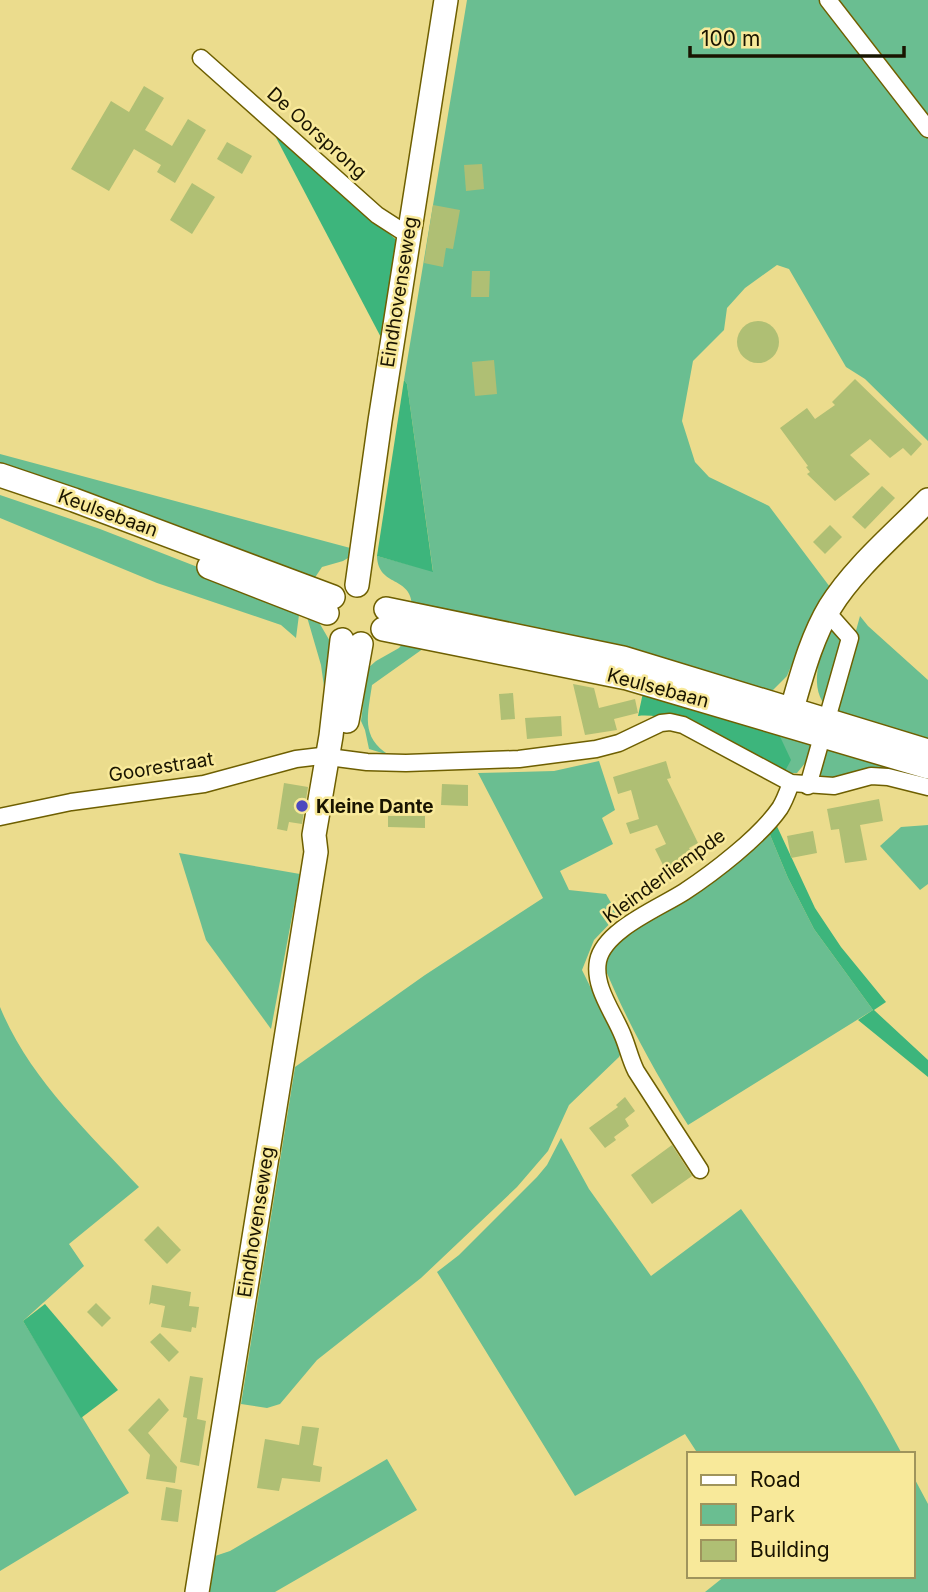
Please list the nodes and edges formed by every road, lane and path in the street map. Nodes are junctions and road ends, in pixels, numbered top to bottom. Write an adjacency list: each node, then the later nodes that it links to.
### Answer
1 (446, 0): 5 (main road, Eindhovenseweg)
2 (828, 0): 4 (street)
3 (201, 58): 5 (street, De Oorsprong)
4 (928, 129)
5 (408, 236): 9 (main road, Eindhovenseweg)
6 (0, 475): 10 (main road, Keulsebaan)
7 (0, 487): 10 (main road, Keulsebaan)
8 (928, 500): 11 (main road)
9 (357, 585): 10 (main road); 12 (main road)
10 (330, 605): 13 (main road)
11 (827, 612): 14 (main road); 15 (street)
12 (385, 619): 13 (main road); 14 (main road, Keulsebaan)
13 (352, 642): 17 (main road, Eindhovenseweg)
14 (790, 717): 15 (main road, Keulsebaan)
15 (823, 727): 16 (main road, Keulsebaan); 18 (main road, Keulsebaan); 20 (street)
16 (928, 751)
17 (333, 758): 19 (street); 22 (street, Goorestraat); 24 (main road, Eindhovenseweg)
18 (928, 767)
19 (791, 783): 20 (street); 23 (street, Kleinderliempde)
20 (808, 786): 21 (street)
21 (928, 787)
22 (0, 817)
23 (700, 1170)
24 (197, 1592)

